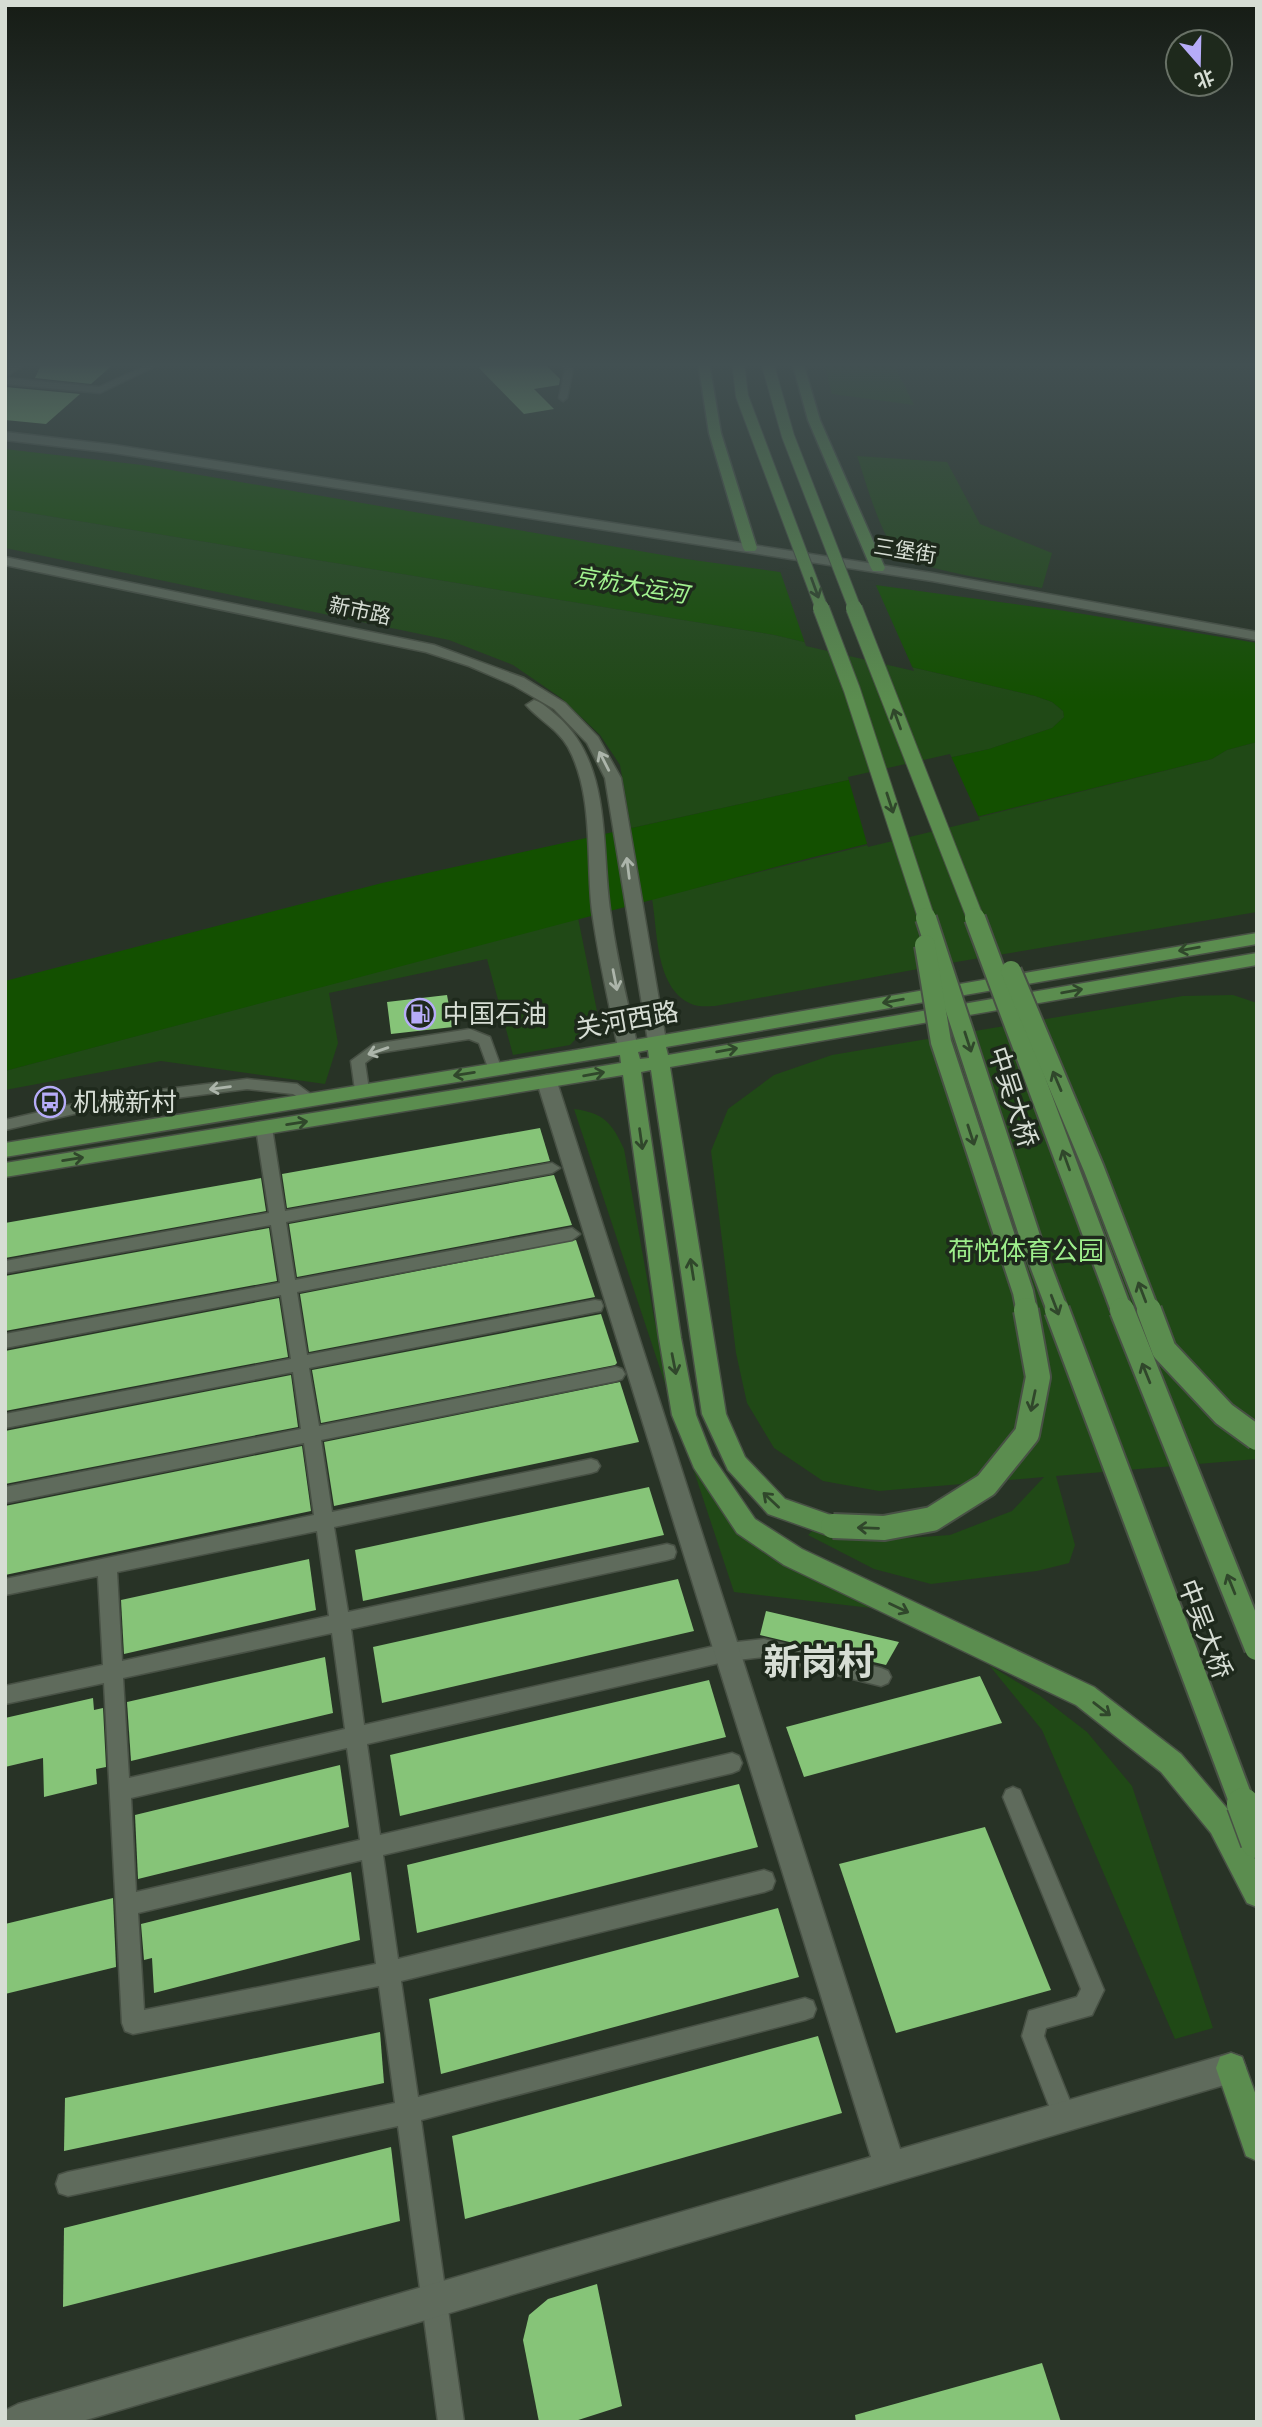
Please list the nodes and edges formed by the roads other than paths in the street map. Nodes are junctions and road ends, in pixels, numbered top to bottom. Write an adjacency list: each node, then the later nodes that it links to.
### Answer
1 (283, 475): 6 (street, 三堡街)
2 (728, 475): 6 (main road)
3 (772, 475): 12 (main road, 中吴大桥, one-way to 12, bridge)
4 (803, 475): 11 (main road, 中吴大桥, one-way to 4, bridge)
5 (838, 475): 8 (main road)
6 (750, 548): 8 (street, 三堡街)
7 (5, 561): 15 (street, 新市路, one-way to 7)
8 (878, 568): 10 (street, 三堡街)
9 (5, 570): 16 (street, 新市路, one-way to 16)
10 (1257, 636)
11 (958, 876): 36 (main road, one-way to 11, bridge); 44 (main road, 中吴大桥, one-way to 11, bridge)
12 (915, 877): 15 (main road, one-way to 15, bridge); 53 (main road, 中吴大桥, one-way to 53, bridge)
13 (1257, 938): 15 (main road, 关河西路, one-way to 15)
14 (1257, 960): 15 (main road, 关河西路, one-way to 14)
15 (658, 1051): 16 (main road, 关河西路)
16 (630, 1057): 17 (main road, 关河西路); 18 (main road, 关河西路, one-way to 16); 56 (main road, one-way to 56)
17 (495, 1070): 19 (main road, 关河西路, one-way to 19); 19 (lane, one-way to 19)
18 (547, 1082): 22 (main road, 关河西路, one-way to 18); 45 (street)
19 (362, 1090): 20 (main road, 关河西路)
20 (309, 1098): 21 (lane, one-way to 21); 23 (main road, 关河西路)
21 (5, 1125)
22 (264, 1128): 25 (main road, 关河西路, one-way to 22); 26 (lane)
23 (5, 1150)
24 (552, 1168): 26 (lane)
25 (5, 1170)
26 (280, 1218): 28 (lane); 29 (lane)
27 (572, 1234): 29 (lane)
28 (5, 1267)
29 (290, 1288): 31 (lane); 32 (lane)
30 (596, 1306): 32 (lane)
31 (5, 1341)
32 (301, 1364): 34 (lane); 35 (lane)
33 (615, 1374): 35 (lane)
34 (5, 1421)
35 (311, 1434): 38 (lane); 39 (lane)
36 (1257, 1438)
37 (591, 1466): 39 (lane)
38 (5, 1495)
39 (325, 1522): 41 (lane); 43 (lane)
40 (667, 1552): 43 (lane)
41 (107, 1566): 42 (lane); 46 (lane)
42 (5, 1587)
43 (340, 1623): 46 (lane); 49 (lane)
44 (1257, 1648)
45 (728, 1652): 47 (lane); 49 (lane); 64 (street)
46 (113, 1672): 48 (lane); 51 (lane)
47 (881, 1677)
48 (5, 1695)
49 (355, 1736): 51 (lane); 54 (lane)
50 (732, 1763): 54 (lane)
51 (120, 1790): 57 (lane)
52 (1013, 1797): 62 (lane)
53 (1257, 1842)
54 (371, 1846): 57 (lane); 58 (lane)
55 (764, 1881): 58 (lane)
56 (1257, 1893)
57 (127, 1905): 58 (lane)
58 (388, 1973): 61 (lane)
59 (805, 2009): 61 (lane)
60 (1231, 2068): 62 (street); 63 (main road)
61 (407, 2112): 65 (lane); 66 (lane)
62 (1064, 2116): 64 (street)
63 (1257, 2145)
64 (890, 2166): 66 (street)
65 (68, 2184)
66 (433, 2301): 67 (street); 68 (lane)
67 (18, 2422)
68 (451, 2422)

